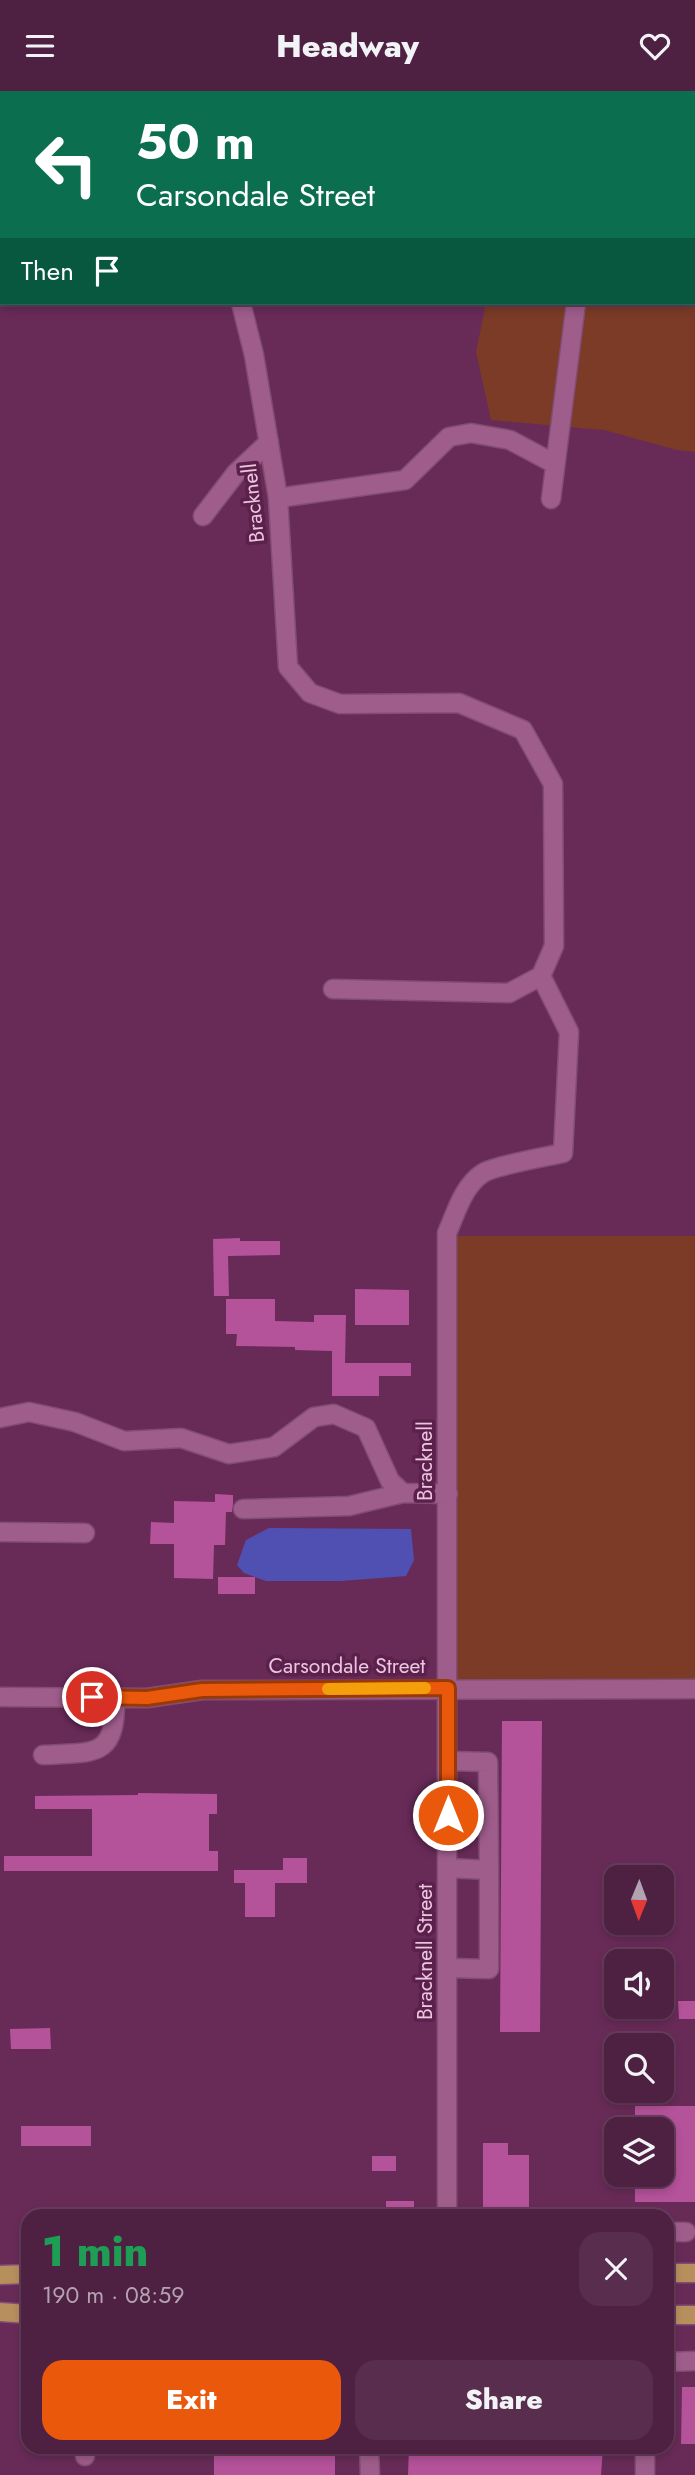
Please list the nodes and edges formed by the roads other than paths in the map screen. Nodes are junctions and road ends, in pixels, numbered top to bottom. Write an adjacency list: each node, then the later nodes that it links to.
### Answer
1 (242, 305): 3 (street, Bracknell)
2 (576, 305): 4 (street)
3 (269, 442): 5 (street, Bracknell); 7 (street)
4 (555, 464): 5 (street); 6 (street)
5 (278, 498): 8 (street, Bracknell)
6 (551, 499)
7 (203, 516)
8 (541, 975): 9 (street); 12 (street, Bracknell)
9 (332, 989)
10 (0, 1418): 11 (street)
11 (404, 1493): 12 (street); 13 (street)
12 (448, 1494): 16 (street, Bracknell)
13 (243, 1509)
14 (0, 1532): 15 (street)
15 (85, 1533)
16 (448, 1688): 17 (street, Carsondale Street); 19 (street, Carsondale Street); 21 (street, Bracknell Street)
17 (695, 1689)
18 (0, 1697): 19 (street, Carsondale Street)
19 (115, 1698): 20 (street)
20 (43, 1755)
21 (449, 1761): 22 (street, Bracknell Street); 23 (street)
22 (448, 1868): 23 (street); 24 (street, Bracknell Street)
23 (489, 1870): 24 (street)
24 (448, 1968): 25 (street, Bracknell Street)
25 (447, 2209)
26 (674, 2232): 27 (street)
27 (686, 2232)
28 (674, 2273): 29 (main road)
29 (695, 2273)
30 (21, 2274): 31 (main road)
31 (0, 2275)
32 (0, 2312): 33 (main road)
33 (21, 2314)
34 (674, 2315): 35 (main road)
35 (695, 2315)
36 (695, 2361): 37 (street)
37 (674, 2362)
38 (369, 2454): 40 (street)
39 (645, 2454): 41 (street)
40 (370, 2475)
41 (645, 2475)

